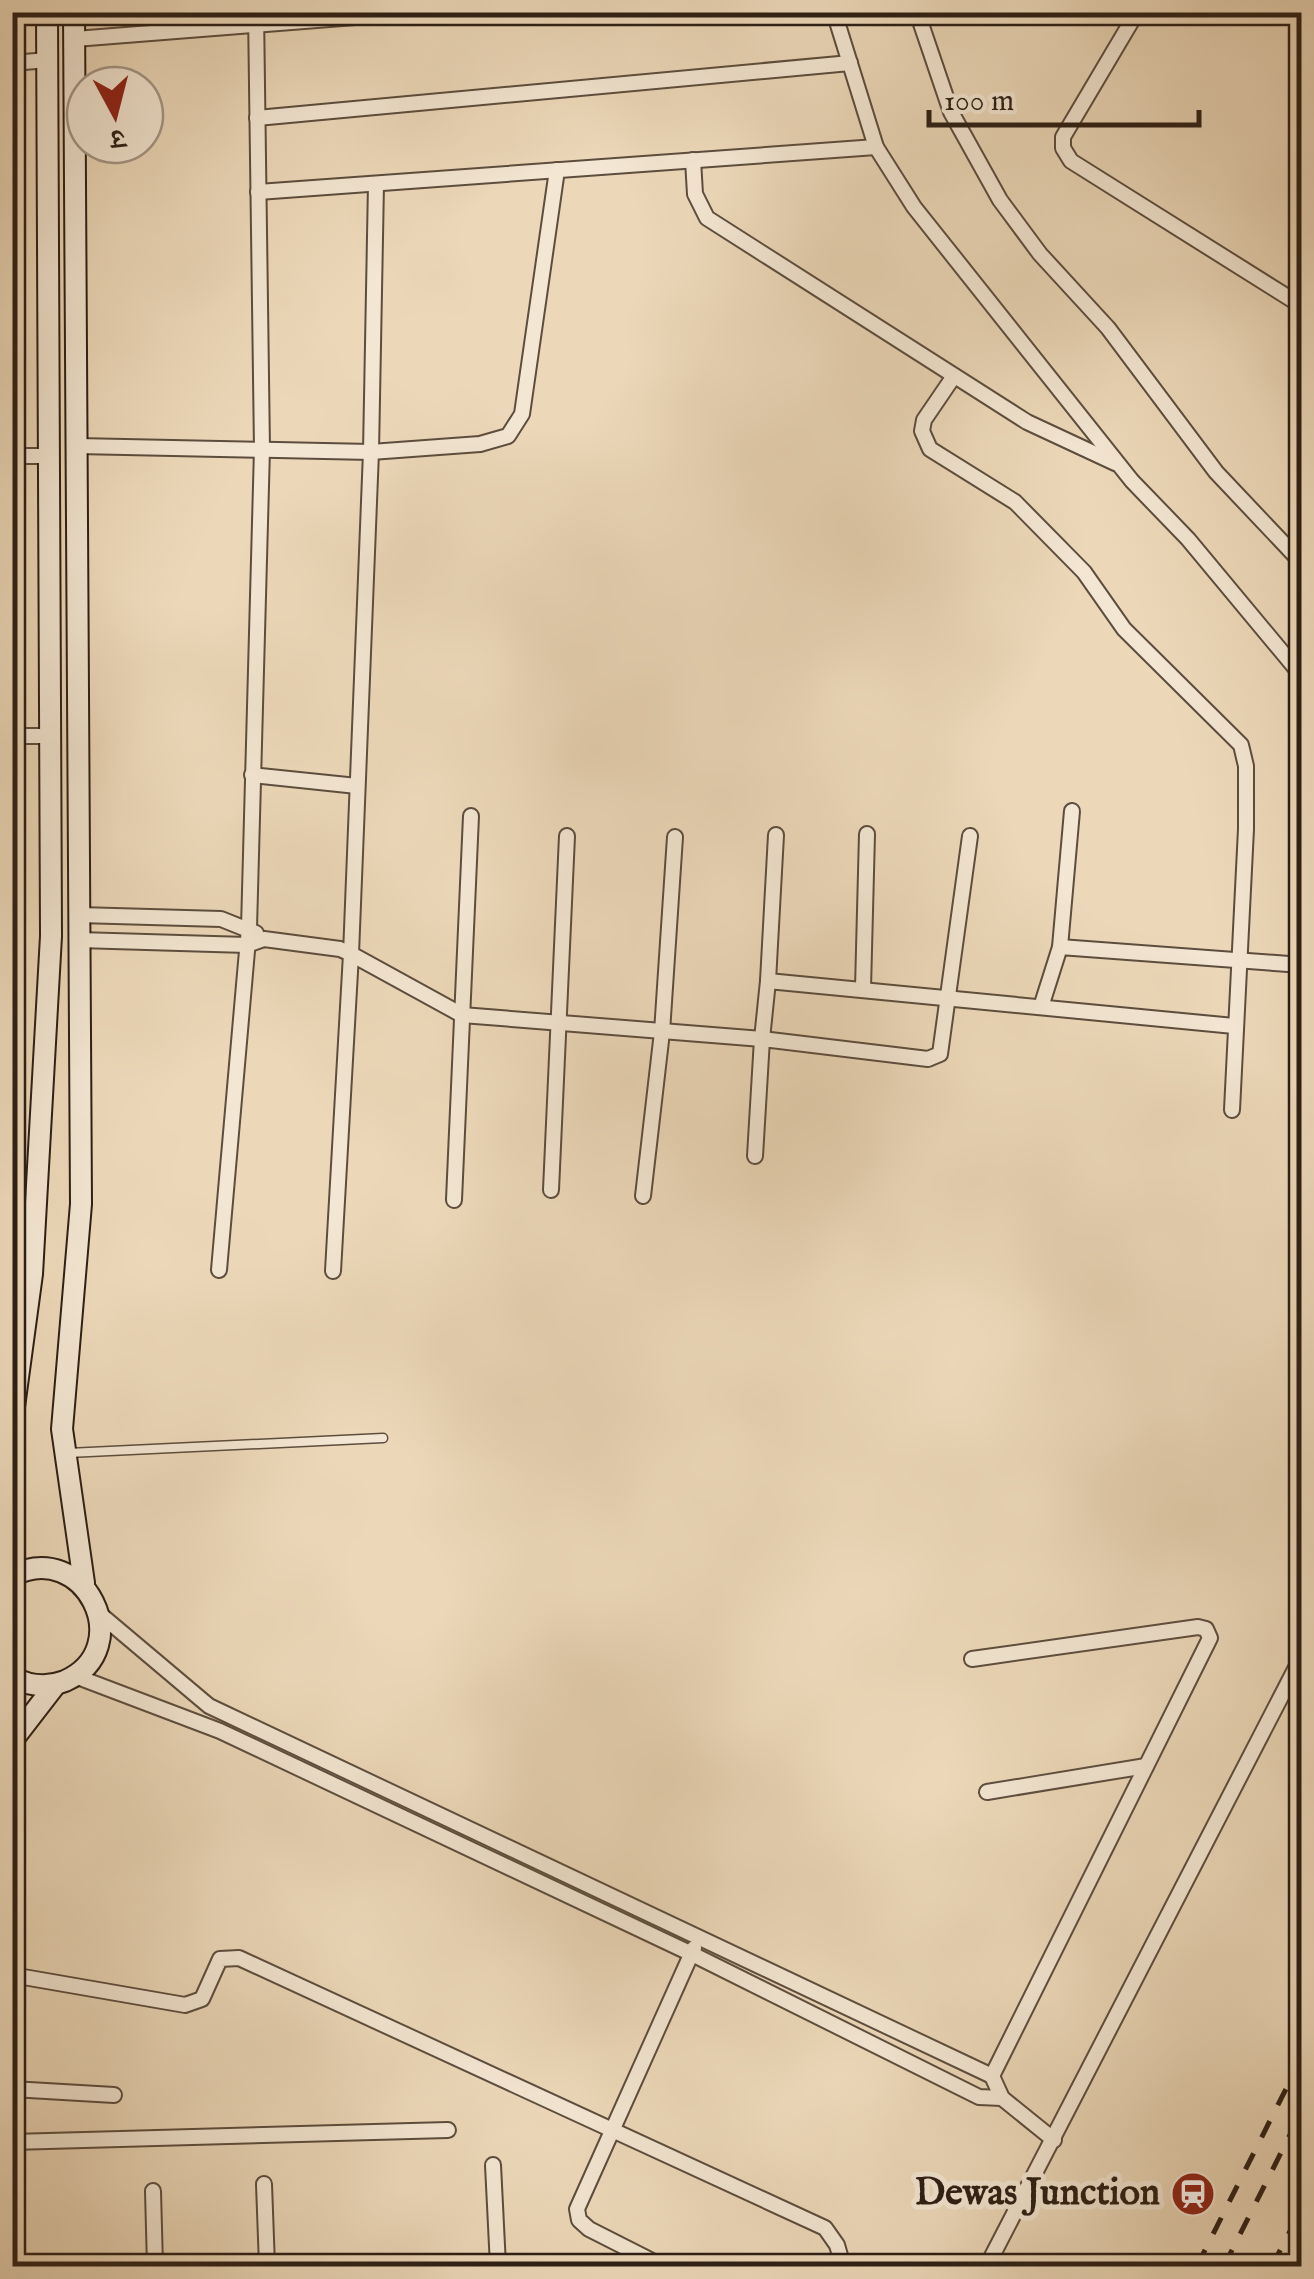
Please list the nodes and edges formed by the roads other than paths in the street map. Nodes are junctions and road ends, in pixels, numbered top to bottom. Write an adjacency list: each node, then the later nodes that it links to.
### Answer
1 (48, 12): 12 (street)
2 (74, 12): 11 (street)
3 (191, 12): 10 (street)
4 (419, 12): 8 (street)
5 (834, 12): 14 (street)
6 (917, 12): 29 (street)
7 (1137, 12): 21 (street)
8 (356, 15): 9 (street)
9 (255, 19): 10 (street); 15 (street)
10 (191, 30): 11 (street)
11 (74, 39): 23 (street)
12 (48, 60): 13 (street); 27 (street)
13 (12, 63)
14 (850, 63): 15 (street); 16 (street)
15 (257, 118): 20 (street)
16 (876, 147): 17 (street); 28 (street)
17 (693, 160): 18 (street); 22 (street)
18 (557, 170): 19 (street); 25 (street)
19 (376, 184): 20 (street); 25 (street)
20 (258, 192): 24 (street)
21 (1302, 306)
22 (954, 376): 28 (street); 49 (street)
23 (77, 446): 24 (street); 42 (street)
24 (262, 448): 25 (street); 33 (street)
25 (370, 452): 34 (street)
26 (12, 456): 27 (street)
27 (49, 456): 32 (street)
28 (1120, 465): 30 (street)
29 (1302, 563)
30 (1302, 676)
31 (12, 736): 32 (street)
32 (50, 736): 67 (street)
33 (252, 775): 34 (street); 43 (street)
34 (358, 786): 48 (street)
35 (1072, 810): 47 (street)
36 (471, 816): 55 (street)
37 (867, 834): 52 (street)
38 (776, 835): 51 (street)
39 (568, 836): 56 (street)
40 (970, 836): 53 (street)
41 (675, 838): 58 (street)
42 (79, 915): 43 (street); 45 (street)
43 (248, 928): 44 (street); 46 (street)
44 (264, 939): 46 (street); 48 (street)
45 (79, 940): 46 (street); 70 (street)
46 (246, 945): 65 (street)
47 (1060, 947): 49 (street); 54 (street)
48 (351, 954): 55 (street); 66 (street)
49 (1240, 960): 50 (street); 57 (street)
50 (1302, 965)
51 (768, 982): 52 (street); 59 (street)
52 (863, 988): 53 (street)
53 (948, 999): 54 (street); 59 (street)
54 (1041, 1007): 57 (street)
55 (462, 1015): 56 (street); 64 (street)
56 (558, 1024): 58 (street); 62 (street)
57 (1234, 1026): 60 (street)
58 (662, 1032): 59 (street); 63 (street)
59 (762, 1039): 61 (street)
60 (1232, 1110)
61 (755, 1156)
62 (551, 1190)
63 (643, 1196)
64 (454, 1200)
65 (219, 1270)
66 (333, 1272)
67 (22, 1282): 68 (street)
68 (13, 1418)
69 (383, 1438): 70 (lane)
70 (65, 1454): 72 (street)
71 (12, 1576): 72 (street)
72 (84, 1584): 73 (street)
73 (101, 1615): 77 (street); 81 (street)
74 (1302, 1656): 90 (street)
75 (972, 1659): 79 (street)
76 (12, 1678): 77 (street)
77 (66, 1680): 78 (street); 82 (street)
78 (12, 1741)
79 (1146, 1766): 80 (street); 84 (street)
80 (986, 1792)
81 (698, 1938): 82 (street); 84 (street)
82 (692, 1954): 87 (street); 88 (street)
83 (12, 1975): 88 (street)
84 (992, 2076): 87 (street)
85 (12, 2089): 86 (street)
86 (114, 2096)
87 (1002, 2098): 90 (street)
88 (611, 2127): 98 (street); 99 (street)
89 (448, 2130): 91 (street)
90 (1054, 2140): 100 (street)
91 (12, 2142)
92 (492, 2165): 97 (street)
93 (264, 2184): 96 (street)
94 (153, 2191): 95 (street)
95 (155, 2266)
96 (268, 2266)
97 (498, 2266)
98 (662, 2266)
99 (843, 2266)
100 (987, 2266)

